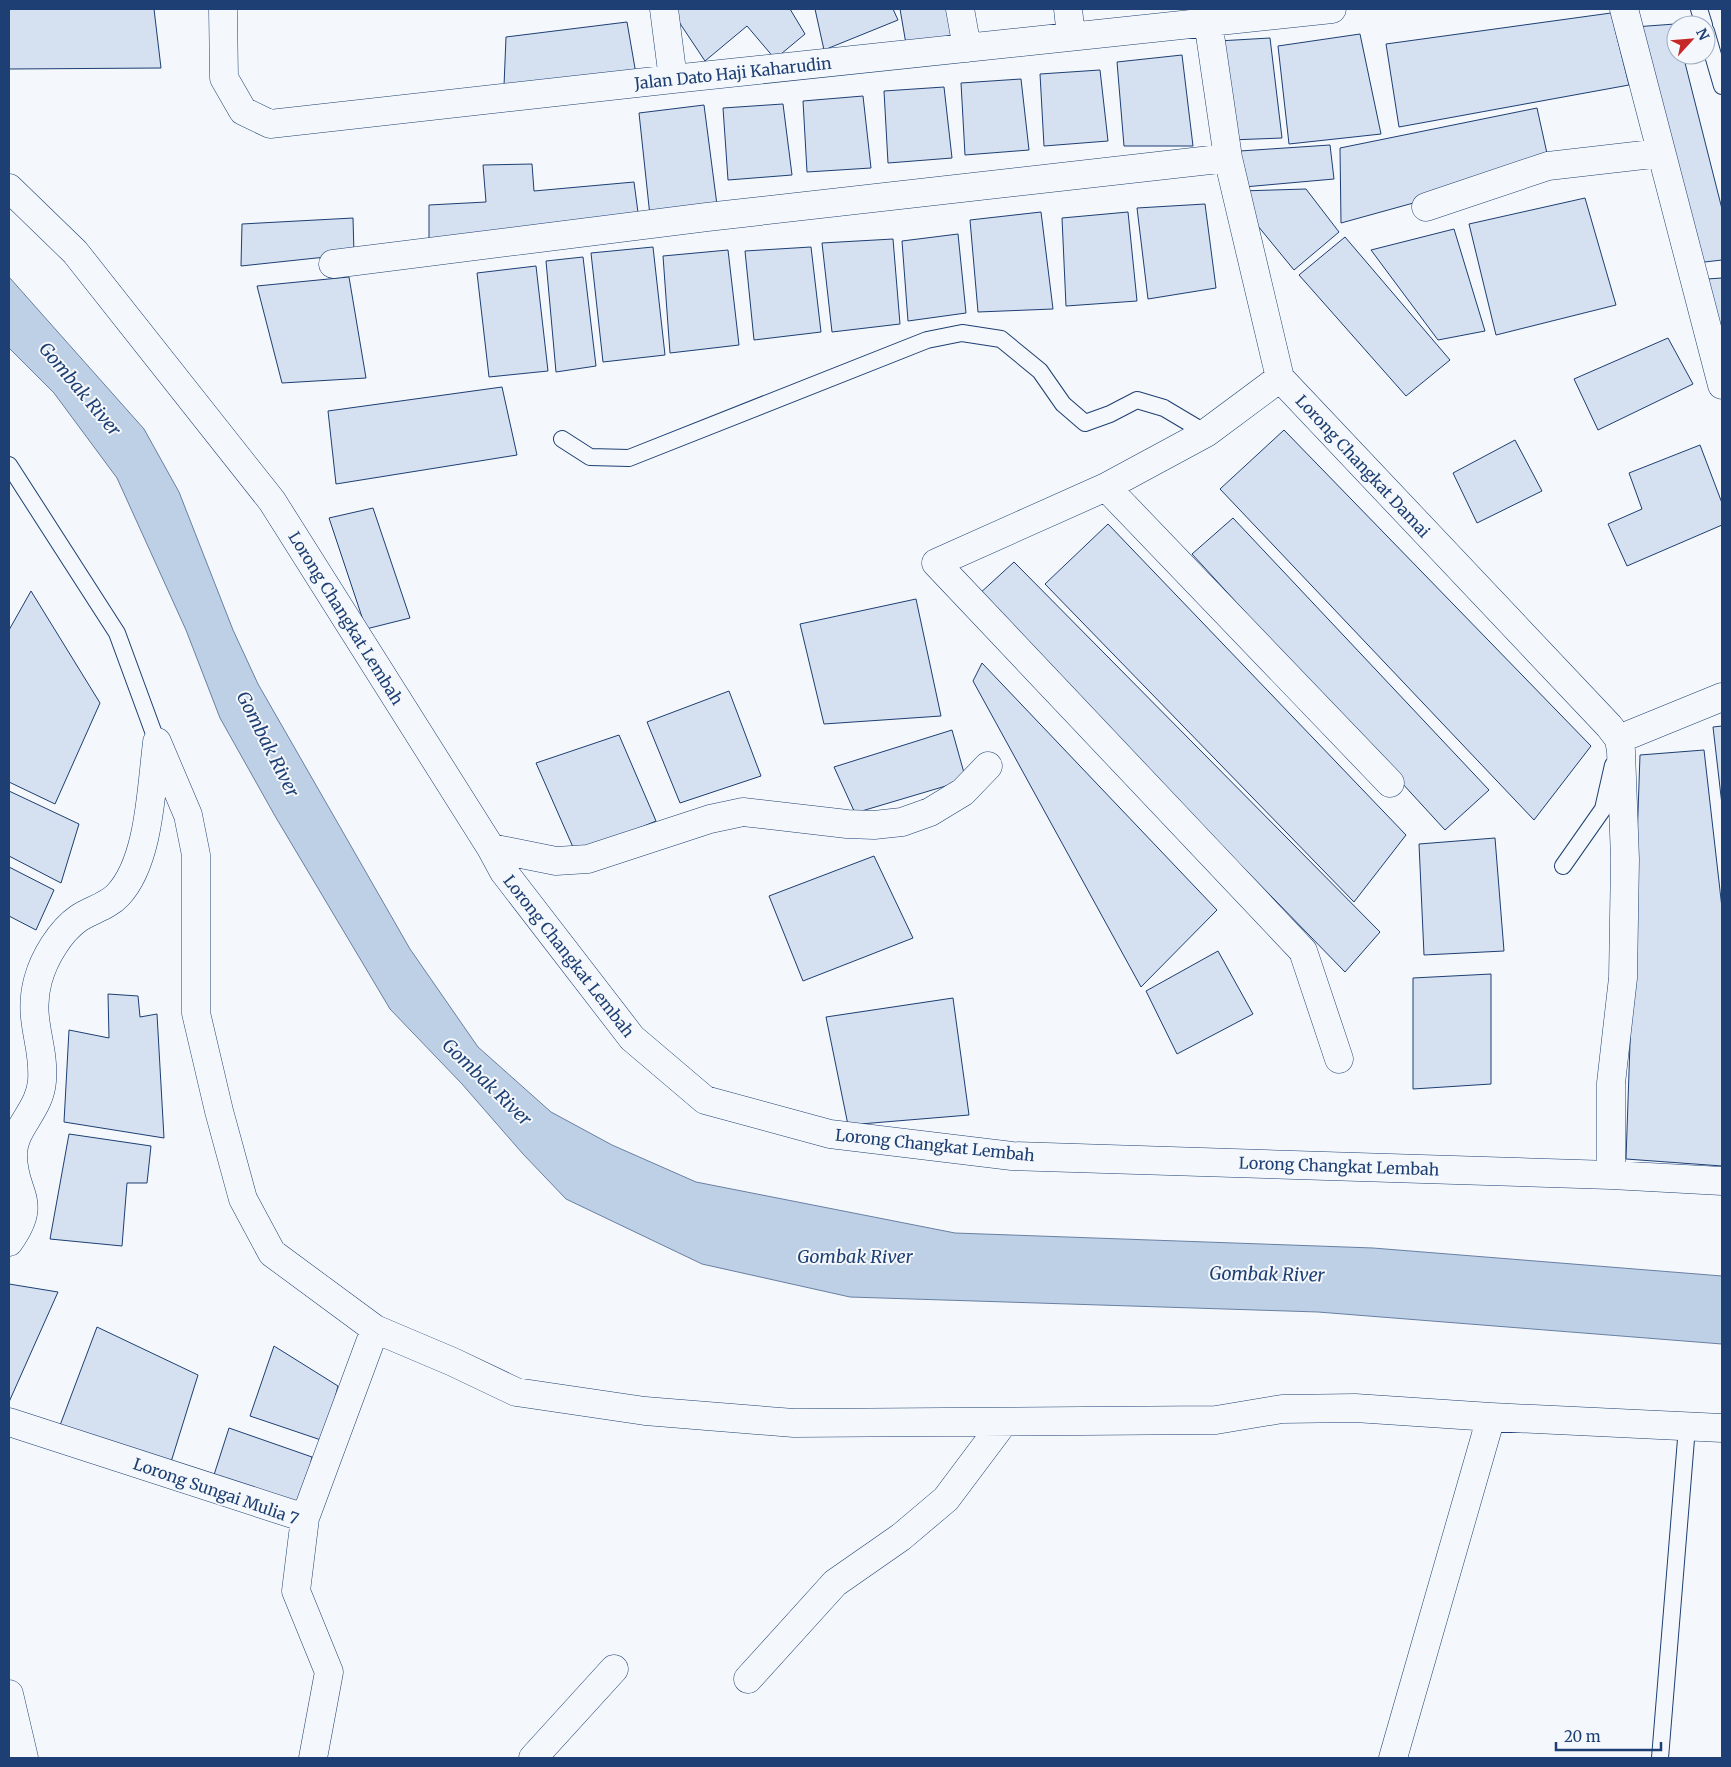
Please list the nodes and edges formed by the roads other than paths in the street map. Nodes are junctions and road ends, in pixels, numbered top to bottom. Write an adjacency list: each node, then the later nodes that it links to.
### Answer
1 (223, 9): 12 (street, Jalan Dato Haji Kaharudin)
2 (664, 9): 12 (street)
3 (960, 9): 10 (street)
4 (1068, 9): 9 (street)
5 (1332, 9): 7 (street, Jalan Dato Haji Kaharudin)
6 (1624, 9): 14 (street)
7 (1304, 10): 8 (street, Jalan Dato Haji Kaharudin)
8 (1208, 21): 9 (street, Jalan Dato Haji Kaharudin); 15 (street)
9 (1071, 36): 10 (street, Jalan Dato Haji Kaharudin)
10 (967, 48): 12 (street, Jalan Dato Haji Kaharudin)
11 (1716, 65): 13 (lane)
12 (672, 79)
13 (1722, 86)
14 (1661, 153): 17 (street); 20 (street)
15 (1228, 158): 18 (street); 19 (street)
16 (9, 188): 30 (street, Lorong Changkat Lembah)
17 (1426, 207)
18 (333, 264)
19 (1280, 378): 21 (street); 26 (street, Lorong Changkat Damai)
20 (1722, 385)
21 (1206, 433): 22 (lane); 24 (street)
22 (562, 439)
23 (9, 465): 27 (lane)
24 (1106, 487): 29 (street); 32 (street)
25 (1722, 697): 26 (street)
26 (1619, 739): 31 (lane); 33 (street)
27 (157, 742): 35 (street); 36 (street)
28 (988, 766): 30 (street)
29 (1390, 783)
30 (491, 848): 33 (street, Lorong Changkat Lembah)
31 (1562, 866)
32 (1339, 1059)
33 (1611, 1175): 34 (street, Lorong Changkat Lembah)
34 (1722, 1181)
35 (9, 1242)
36 (375, 1329): 39 (street); 42 (street)
37 (1490, 1417): 39 (street); 40 (street); 49 (street)
38 (9, 1422): 42 (street, Lorong Sungai Mulia 7)
39 (1003, 1423): 44 (street)
40 (1687, 1427): 41 (street); 50 (lane)
41 (1722, 1428)
42 (305, 1518): 47 (street, Lorong Sungai Mulia 7)
43 (614, 1670): 48 (street)
44 (748, 1679)
45 (9, 1694): 46 (street)
46 (24, 1758)
47 (314, 1758)
48 (533, 1758)
49 (1393, 1758)
50 (1660, 1758)

